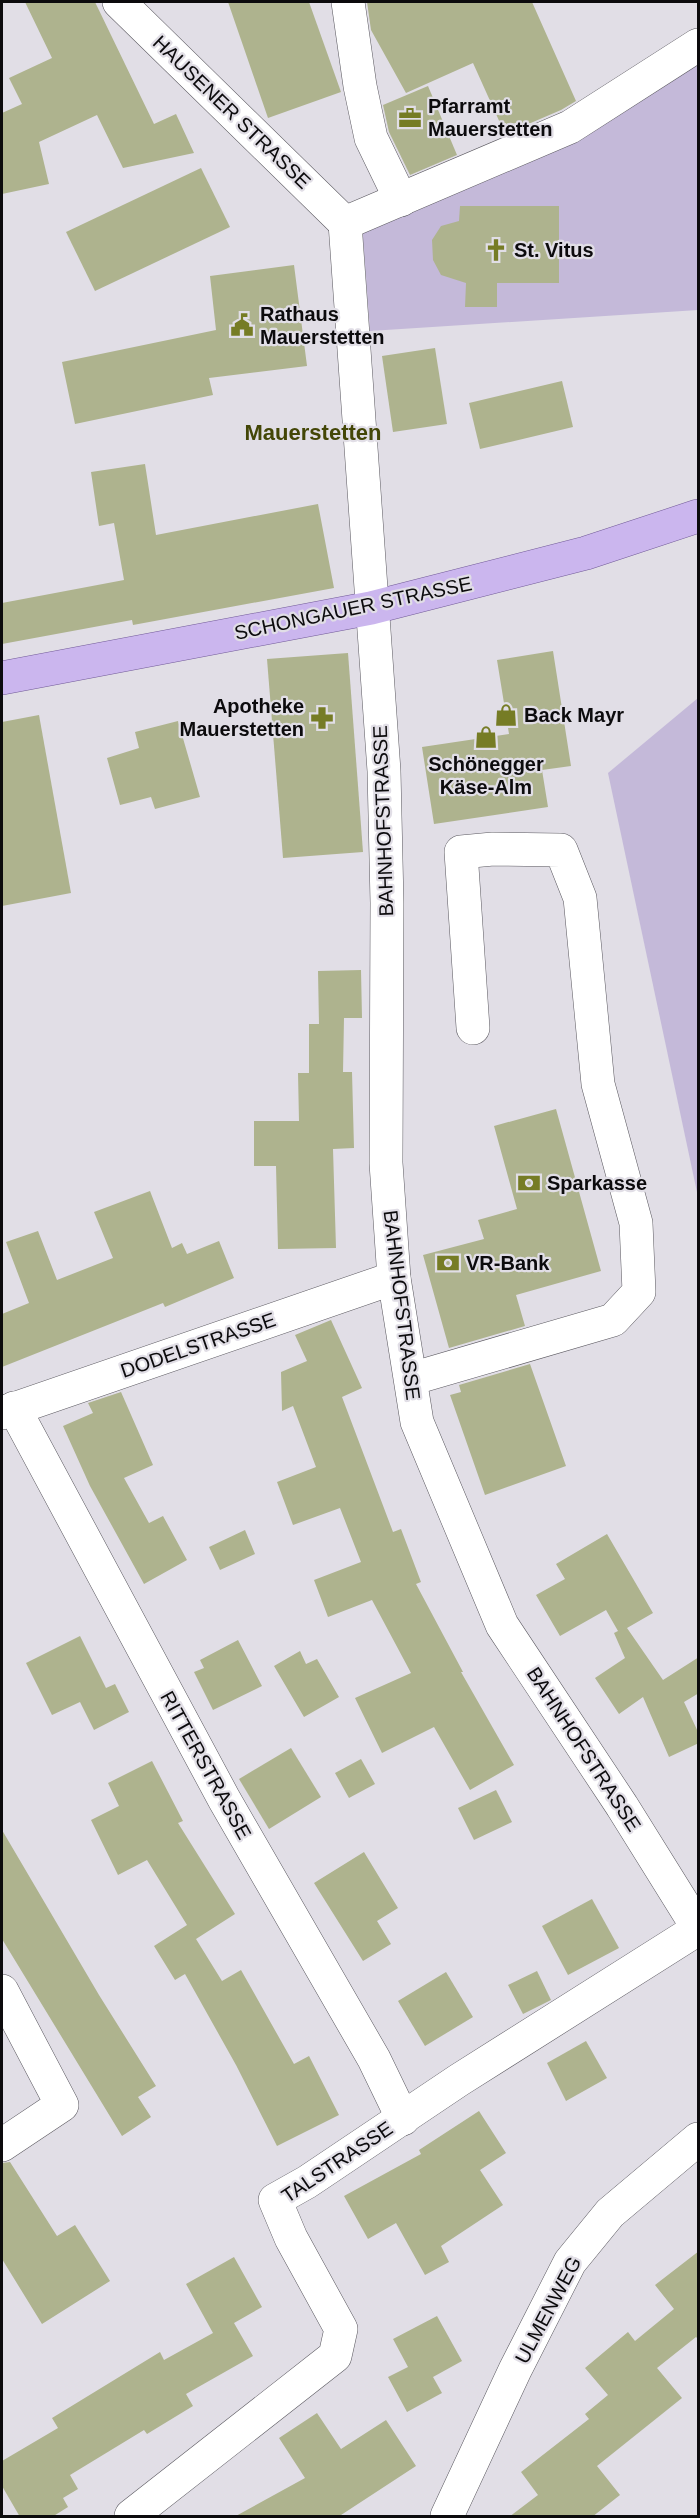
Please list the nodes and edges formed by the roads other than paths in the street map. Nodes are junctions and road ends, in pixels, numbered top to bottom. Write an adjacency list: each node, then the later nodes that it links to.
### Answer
1 (119, 2): 5 (street, HAUSENER STRASSE)
2 (348, 2): 4 (street)
3 (699, 45): 4 (street)
4 (400, 200): 5 (street)
5 (345, 223): 7 (street, BAHNHOFSTRASSE)
6 (699, 516): 7 (main road, SCHONGAUER STRASSE)
7 (371, 608): 8 (main road, SCHONGAUER STRASSE); 10 (street, BAHNHOFSTRASSE)
8 (2, 678)
9 (473, 1028): 11 (street)
10 (394, 1278): 11 (street, BAHNHOFSTRASSE); 12 (street, DODELSTRASSE)
11 (411, 1379): 13 (street, BAHNHOFSTRASSE)
12 (8, 1411): 15 (street, RITTERSTRASSE)
13 (699, 1929): 15 (street, TALSTRASSE)
14 (2, 1991): 17 (street)
15 (403, 2118): 18 (street, TALSTRASSE)
16 (699, 2139): 19 (street, ULMENWEG)
17 (2, 2145)
18 (130, 2517)
19 (447, 2517)

